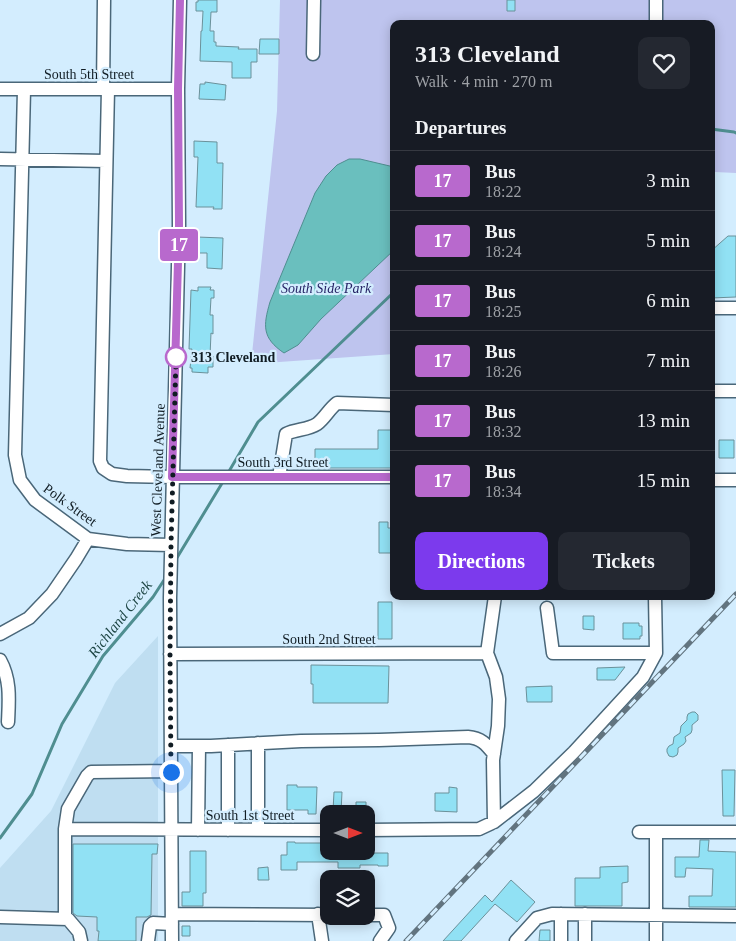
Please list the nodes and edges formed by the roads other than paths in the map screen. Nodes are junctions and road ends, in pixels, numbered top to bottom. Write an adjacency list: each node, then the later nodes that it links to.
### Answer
1 (104, 0): 8 (street, South 3rd Street)
2 (180, 0): 9 (street, West Cleveland Avenue)
3 (314, 0): 6 (street)
4 (656, 0): 5 (street)
5 (656, 20)
6 (313, 54)
7 (0, 89): 10 (street, South 5th Street)
8 (106, 89): 9 (street, South 5th Street); 10 (street, South 5th Street); 13 (street, South 3rd Street)
9 (178, 89): 19 (street, West Cleveland Avenue)
10 (24, 90): 12 (street, Polk Street)
11 (0, 159): 12 (street)
12 (22, 160): 13 (street); 24 (street, Polk Street)
13 (106, 161): 19 (street, South 3rd Street)
14 (715, 308): 15 (street)
15 (736, 308)
16 (736, 390): 17 (street)
17 (715, 391)
18 (390, 405): 20 (street)
19 (172, 477): 20 (street, South 3rd Street); 25 (street, West Cleveland Avenue)
20 (279, 477): 21 (street, South 3rd Street)
21 (390, 477)
22 (715, 480): 23 (street)
23 (736, 480)
24 (88, 539): 25 (street, Polk Street); 29 (street)
25 (171, 547): 32 (street, West Cleveland Avenue)
26 (494, 600): 30 (street)
27 (655, 600): 31 (street)
28 (547, 608): 31 (street)
29 (0, 634)
30 (487, 653): 32 (street, South 2nd Street); 39 (street)
31 (656, 653): 41 (street)
32 (170, 654): 37 (street, West Cleveland Avenue)
33 (0, 660): 34 (street)
34 (8, 722)
35 (258, 743): 36 (street); 39 (street); 46 (street)
36 (228, 745): 38 (street); 45 (street)
37 (171, 746): 38 (street); 40 (street, West Cleveland Avenue)
38 (199, 746): 44 (street)
39 (494, 754): 41 (street)
40 (171, 772): 42 (street); 43 (street, West Cleveland Avenue)
41 (494, 822): 48 (street)
42 (65, 829): 43 (street, South 1st Street); 59 (street)
43 (172, 830): 44 (street, South 1st Street); 60 (street, West Cleveland Avenue)
44 (198, 830): 45 (street, South 1st Street)
45 (228, 830): 46 (street, South 1st Street)
46 (258, 830): 47 (street, South 1st Street)
47 (320, 830)
48 (375, 830)
49 (640, 832): 50 (street)
50 (656, 832): 51 (street); 56 (street)
51 (736, 832)
52 (561, 914): 53 (street); 67 (street); 68 (street)
53 (585, 914): 56 (street); 69 (street)
54 (320, 915): 60 (street)
55 (375, 915): 66 (street)
56 (656, 915): 57 (street); 70 (street)
57 (736, 916)
58 (0, 917): 59 (street)
59 (65, 919): 62 (street)
60 (172, 919): 63 (street); 64 (street, West Cleveland Avenue)
61 (323, 925): 65 (street)
62 (81, 941)
63 (148, 941)
64 (172, 941)
65 (322, 941)
66 (380, 941)
67 (516, 941)
68 (561, 941)
69 (585, 941)
70 (656, 941)

